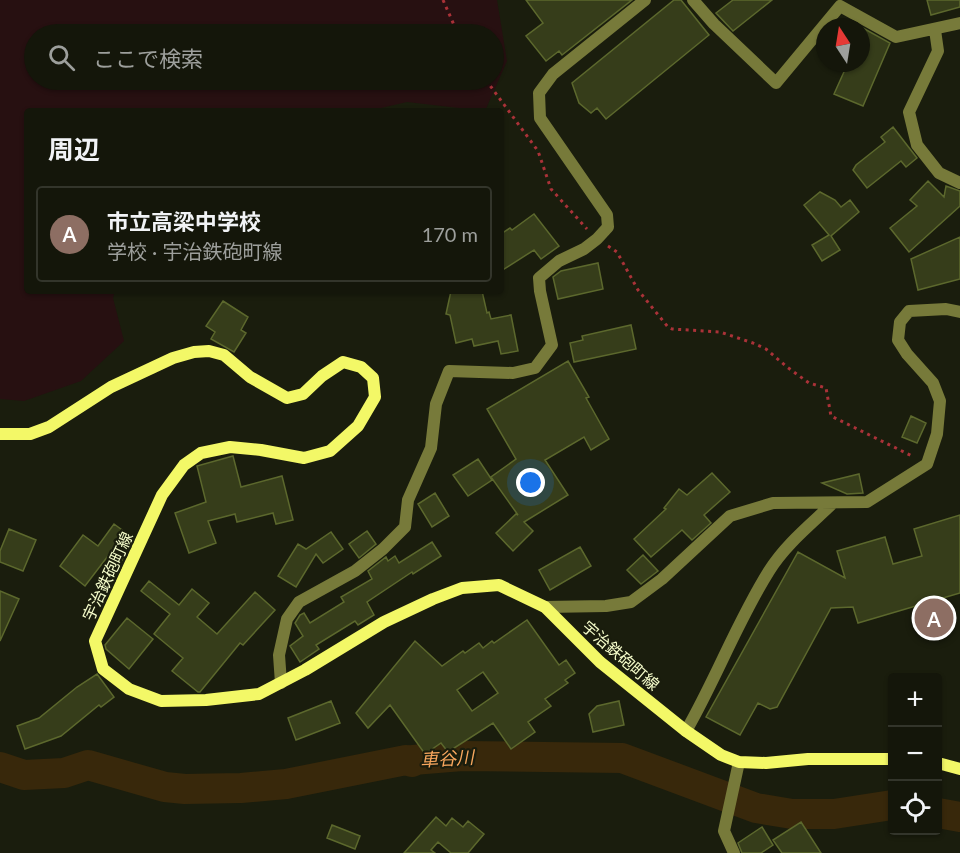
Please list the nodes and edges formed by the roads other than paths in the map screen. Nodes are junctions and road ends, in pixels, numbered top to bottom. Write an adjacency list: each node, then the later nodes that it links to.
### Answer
1 (645, 0): 10 (street)
2 (693, 0): 4 (street)
3 (960, 23): 4 (street)
4 (935, 30): 5 (street)
5 (960, 183)
6 (960, 312): 8 (street)
7 (0, 434): 10 (main road, 宇治鉄砲町線)
8 (832, 504): 9 (street); 11 (street)
9 (545, 607): 10 (main road, 宇治鉄砲町線); 11 (main road, 宇治鉄砲町線)
10 (281, 682)
11 (686, 731): 13 (main road, 宇治鉄砲町線)
12 (888, 759): 13 (main road, 宇治鉄砲町線)
13 (739, 762): 16 (street)
14 (942, 764): 15 (main road)
15 (960, 769)
16 (734, 853)

